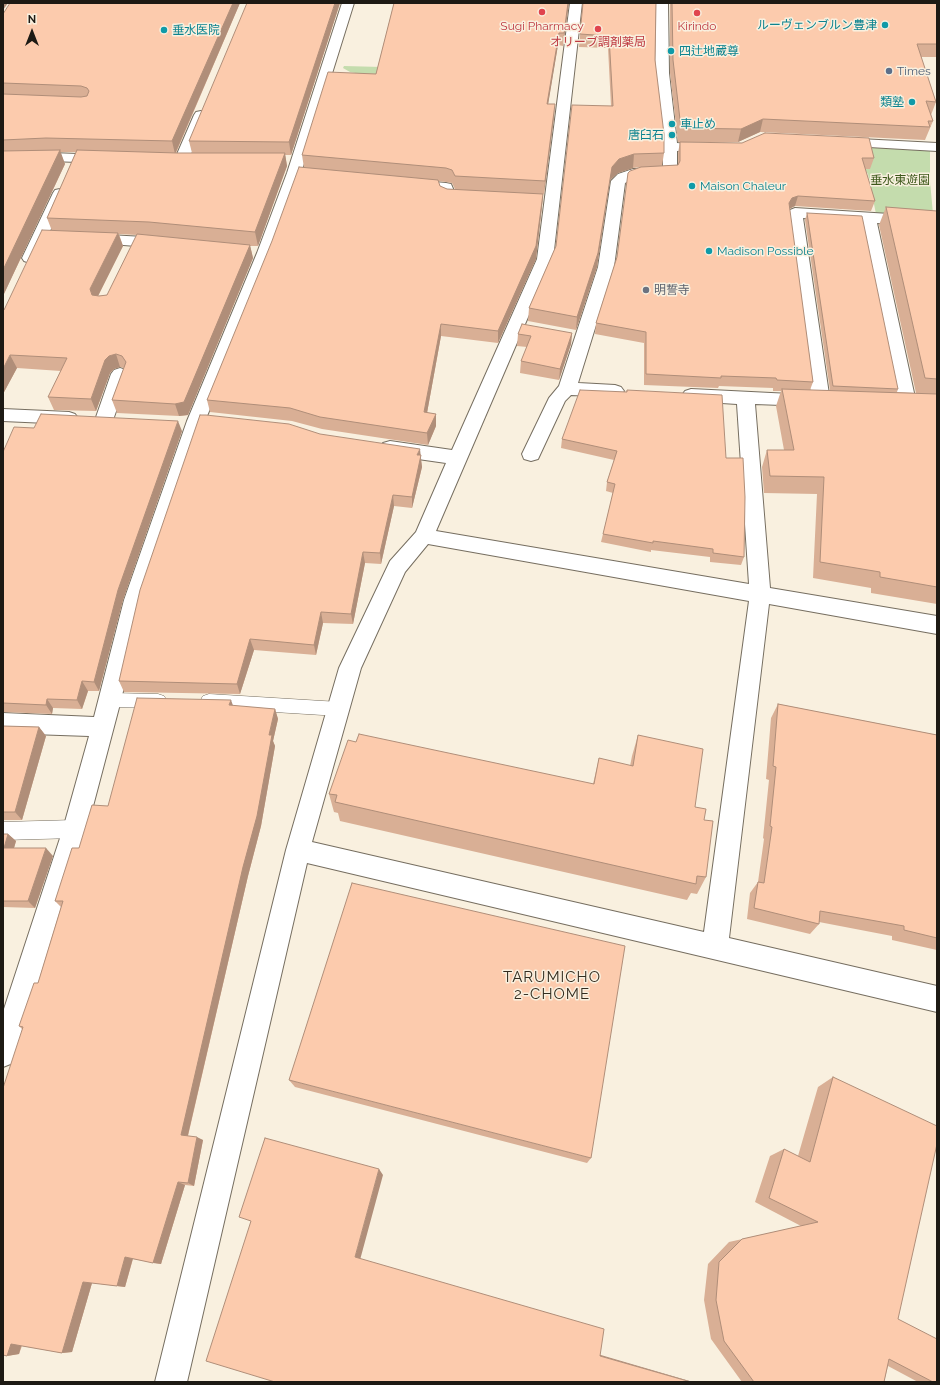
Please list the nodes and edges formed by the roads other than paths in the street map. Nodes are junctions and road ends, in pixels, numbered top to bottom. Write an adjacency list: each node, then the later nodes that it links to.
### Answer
1 (348, 3): 32 (street)
2 (576, 3): 35 (street)
3 (662, 3): 6 (street)
4 (205, 104): 13 (street)
5 (830, 141): 7 (street)
6 (670, 147): 8 (street); 25 (street)
7 (937, 147)
8 (701, 148)
9 (76, 158): 10 (street); 11 (street); 19 (street)
10 (3, 159)
11 (121, 159)
12 (166, 160): 13 (street)
13 (181, 161): 14 (street)
14 (197, 161)
15 (399, 183): 16 (street)
16 (484, 197)
17 (868, 218): 18 (street); 28 (street); 29 (street)
18 (937, 222)
19 (40, 236): 20 (street); 23 (street)
20 (56, 237)
21 (80, 238): 22 (street)
22 (177, 244)
23 (24, 271)
24 (120, 374): 30 (street)
25 (566, 389): 26 (street); 34 (street)
26 (629, 392)
27 (676, 394): 28 (street)
28 (746, 398): 37 (street)
29 (930, 403)
30 (3, 415)
31 (218, 419): 32 (street)
32 (188, 423): 39 (street)
33 (375, 446): 35 (street)
34 (532, 454)
35 (458, 458): 36 (street)
36 (424, 536): 37 (street); 42 (street)
37 (760, 595): 38 (street); 48 (street)
38 (937, 625)
39 (110, 700): 40 (lane); 44 (street)
40 (171, 701)
41 (194, 701): 42 (lane)
42 (338, 709): 47 (street)
43 (3, 723): 44 (street)
44 (102, 727): 45 (street)
45 (75, 829): 46 (lane); 50 (street)
46 (3, 831)
47 (298, 850): 48 (street); 51 (street)
48 (715, 948): 49 (street)
49 (937, 999)
50 (3, 1053)
51 (171, 1382)

